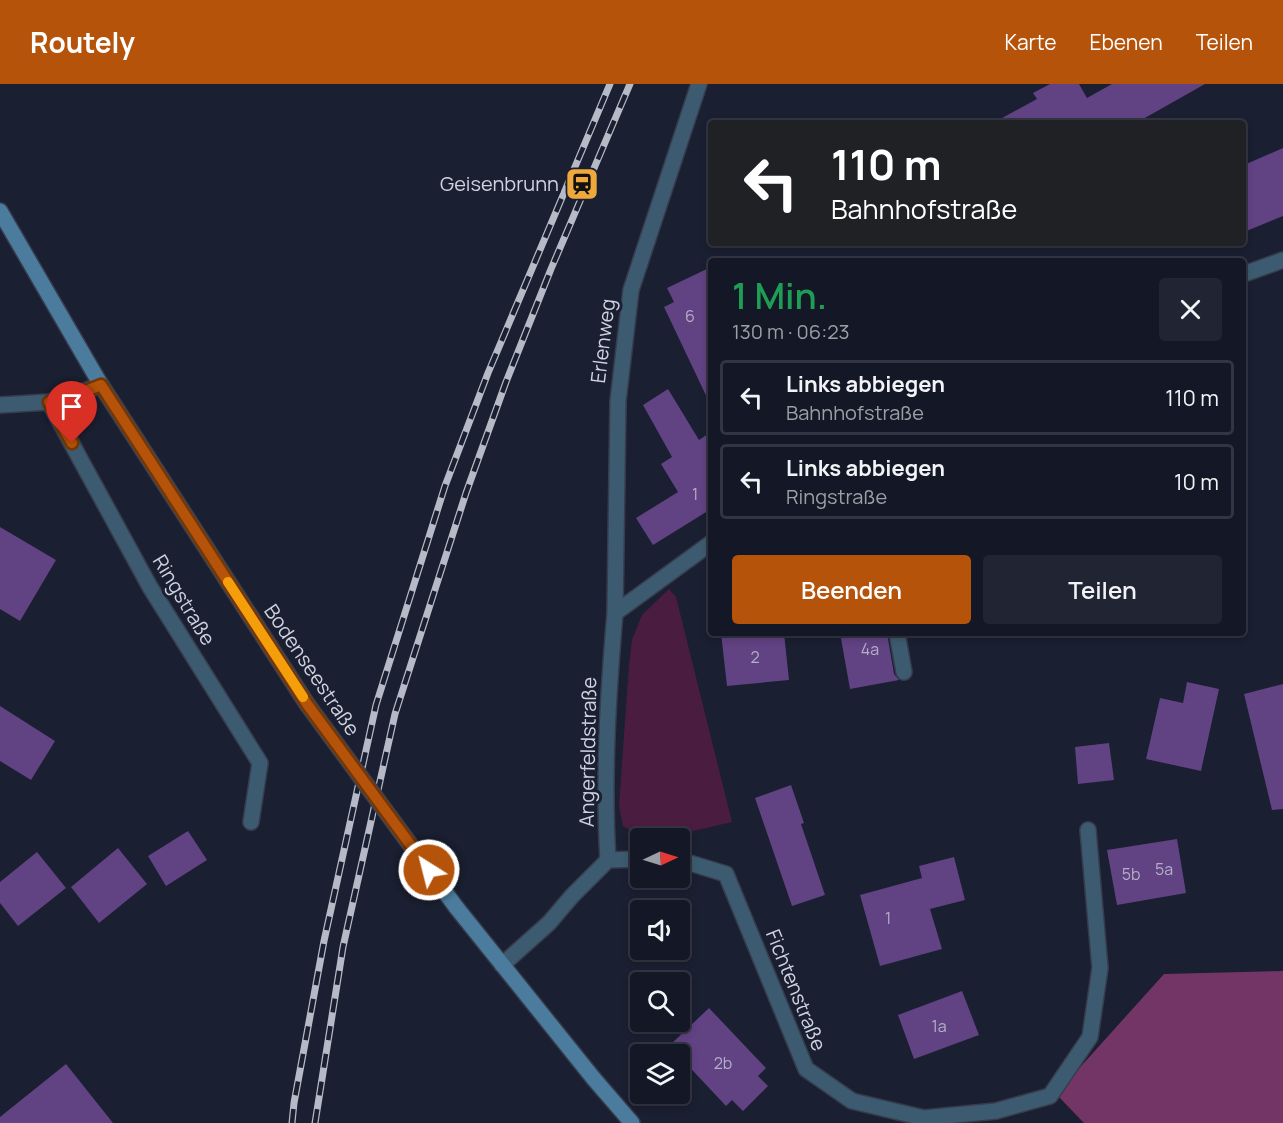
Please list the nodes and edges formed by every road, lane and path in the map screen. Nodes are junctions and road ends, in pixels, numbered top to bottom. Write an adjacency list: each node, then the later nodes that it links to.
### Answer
1 (699, 84): 9 (street, Erlenweg)
2 (0, 211): 5 (main road, Bodenseestraße)
3 (1283, 260): 4 (street)
4 (1246, 273)
5 (101, 385): 6 (street); 17 (main road, Bodenseestraße, bridge)
6 (49, 402): 7 (street); 12 (street, Ringstraße)
7 (0, 405)
8 (708, 545): 9 (street)
9 (615, 613): 15 (street, Angerfeldstraße)
10 (898, 636): 11 (street)
11 (904, 672)
12 (251, 822)
13 (1088, 830): 16 (street, Fichtenstraße)
14 (630, 859): 15 (street)
15 (608, 860): 17 (street)
16 (690, 863)
17 (502, 965): 18 (main road, Bodenseestraße)
18 (632, 1123)

